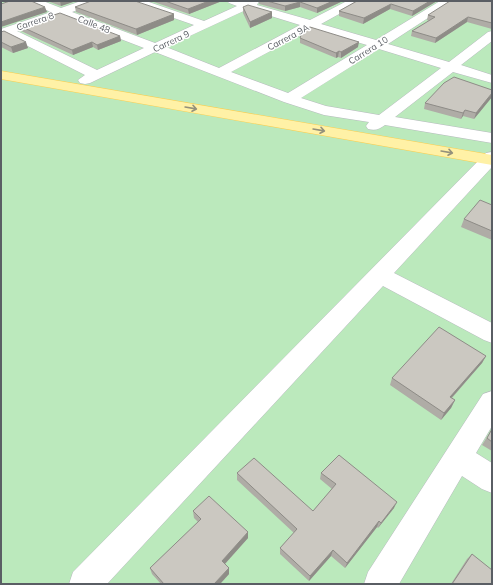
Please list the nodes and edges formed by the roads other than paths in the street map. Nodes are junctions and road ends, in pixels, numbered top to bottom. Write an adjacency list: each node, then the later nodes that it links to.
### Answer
1 (33, 1): 8 (street, Calle 48)
2 (92, 1): 8 (street, Carrera 8)
3 (135, 1): 9 (street)
4 (233, 1): 7 (street)
5 (355, 1): 10 (street, Carrera 9A)
6 (448, 1): 13 (street, Carrera 10)
7 (251, 3): 9 (street, Carrera 9); 10 (street)
8 (61, 12): 11 (street, Carrera 8); 14 (street, Calle 48)
9 (205, 25): 14 (street, Carrera 9)
10 (310, 25): 13 (street); 17 (street, Carrera 9A)
11 (4, 32): 19 (street)
12 (492, 35): 16 (street)
13 (376, 45): 16 (street); 21 (street, Carrera 10)
14 (155, 48): 17 (street, Calle 48); 19 (street, Carrera 9)
15 (1, 65): 19 (main road)
16 (450, 67): 20 (street); 22 (street)
17 (221, 72): 21 (street, Calle 48)
18 (1, 75): 23 (main road, one-way to 23)
19 (91, 78): 22 (main road)
20 (492, 79)
21 (289, 99): 22 (street, Calle 48)
22 (378, 123): 23 (street, Calle 48)
23 (491, 156): 24 (street)
24 (380, 275): 25 (street); 29 (street)
25 (492, 334)
26 (492, 402): 27 (street)
27 (458, 457): 28 (street); 30 (street)
28 (492, 479)
29 (85, 584)
30 (380, 584)

